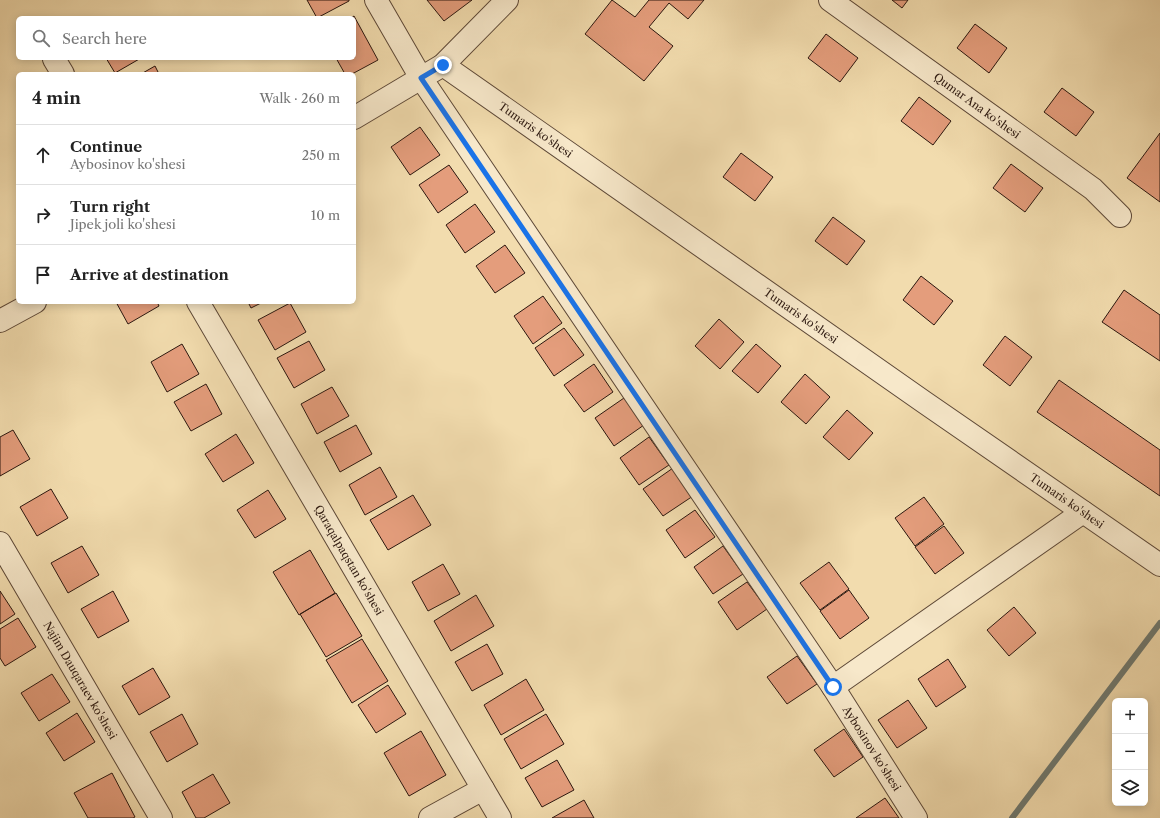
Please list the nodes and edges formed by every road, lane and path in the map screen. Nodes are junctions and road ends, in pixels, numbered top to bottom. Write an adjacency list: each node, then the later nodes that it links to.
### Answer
1 (376, 0): 5 (street, Aybosinov ko'shesi)
2 (507, 0): 4 (street)
3 (830, 0): 7 (street, Qumar Ana ko'shesi)
4 (443, 65): 5 (street); 11 (street, Tumaris ko'shesi)
5 (421, 78): 6 (street); 14 (street, Aybosinov ko'shesi)
6 (356, 117)
7 (1120, 216)
8 (31, 304): 10 (street)
9 (199, 304): 15 (street, Qaraqalpaqstan ko'shesi)
10 (0, 321)
11 (1083, 512): 13 (street, Tumaris ko'shesi); 14 (street)
12 (0, 544): 16 (street, Najim Dauqaraev ko'shesi)
13 (1160, 565)
14 (833, 687): 19 (street, Aybosinov ko'shesi)
15 (483, 789): 17 (street); 18 (street, Qaraqalpaqstan ko'shesi)
16 (161, 818)
17 (430, 818)
18 (500, 818)
19 (916, 818)

